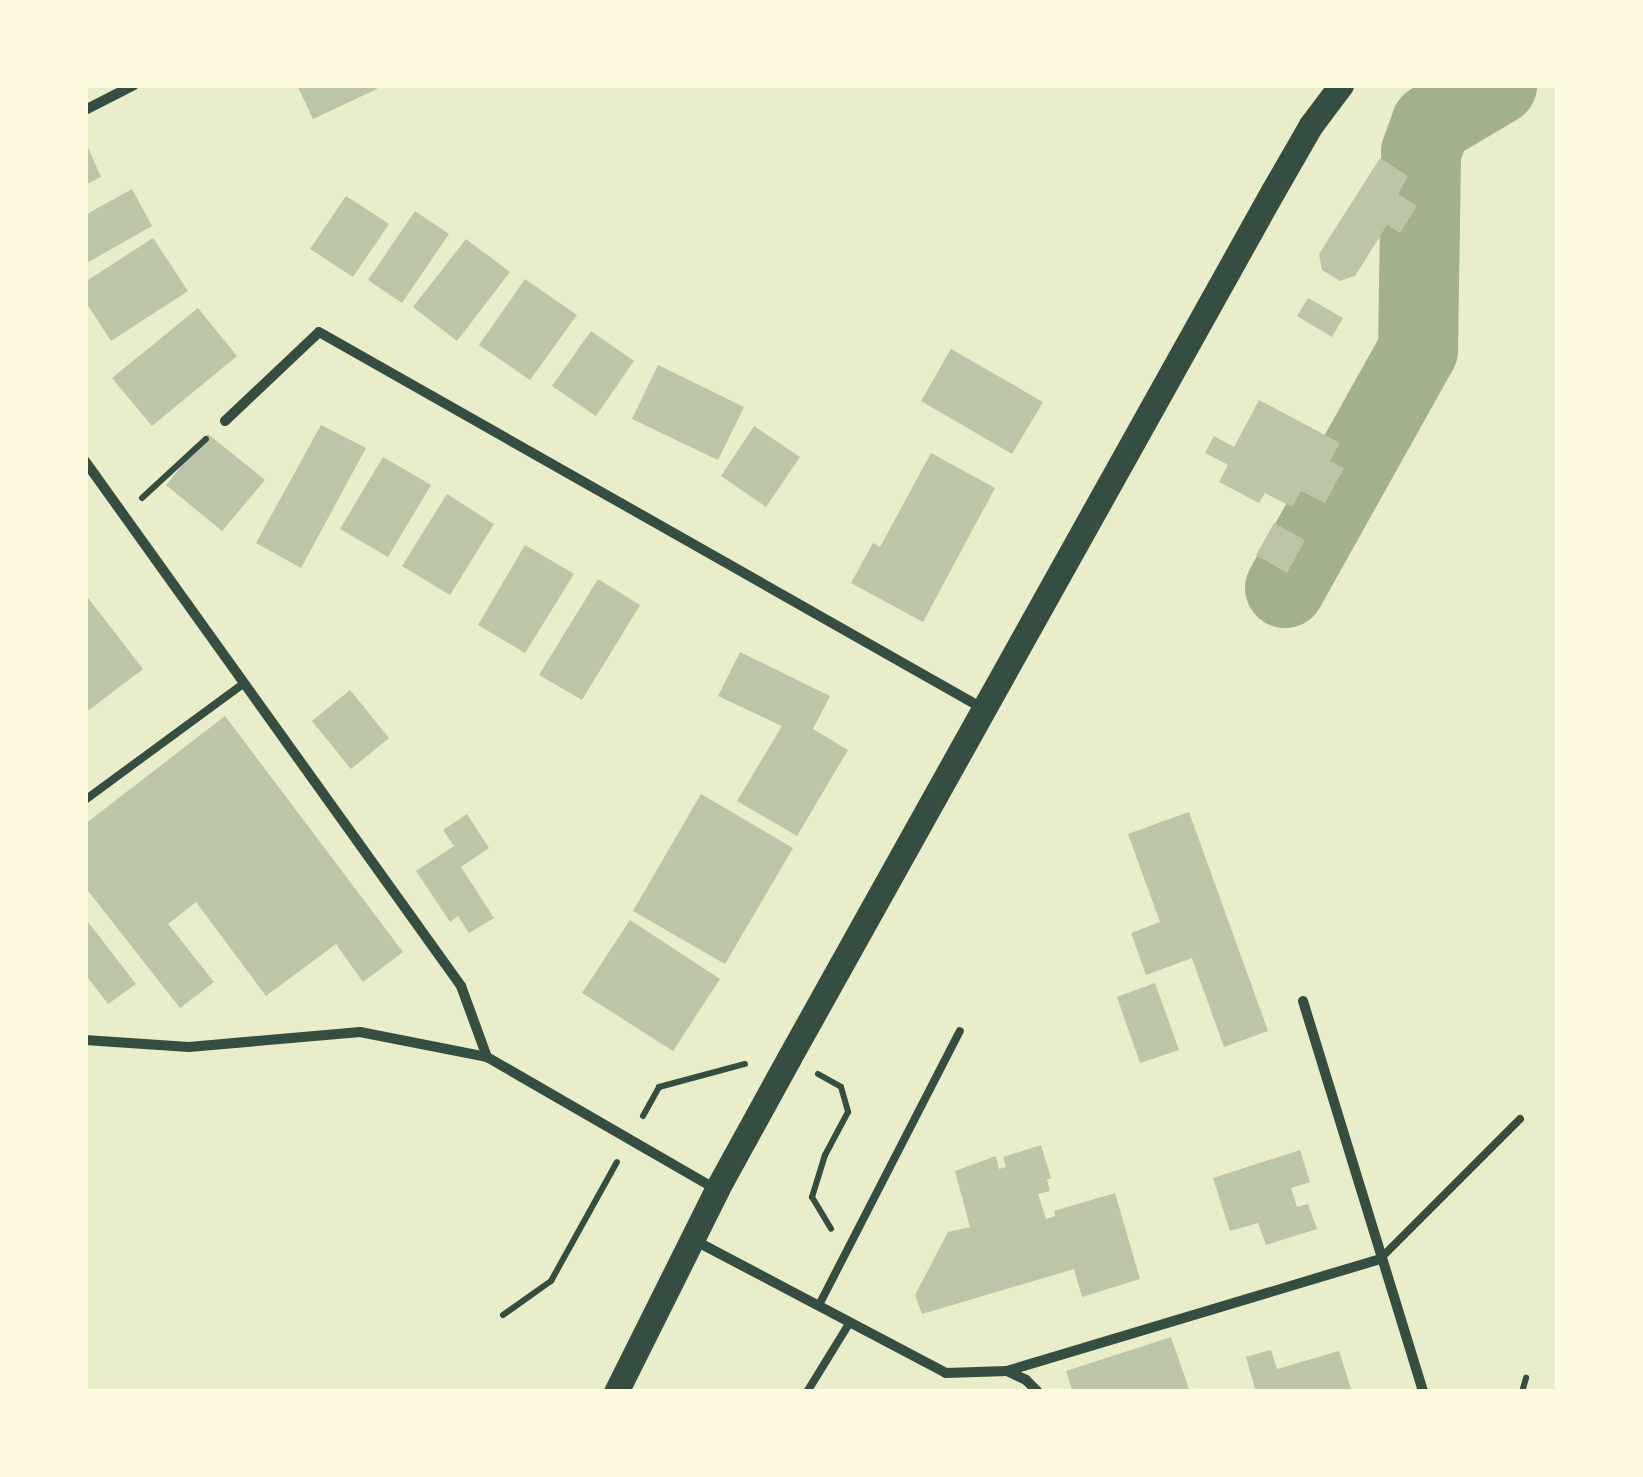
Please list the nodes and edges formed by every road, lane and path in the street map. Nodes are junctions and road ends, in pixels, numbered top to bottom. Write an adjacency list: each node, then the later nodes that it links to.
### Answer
1 (134, 85): 3 (street)
2 (1341, 85): 8 (main road)
3 (85, 110)
4 (225, 421): 6 (path); 8 (street)
5 (85, 461): 6 (street)
6 (122, 517): 7 (street)
7 (244, 684): 9 (lane); 13 (street)
8 (984, 709): 16 (main road)
9 (85, 800)
10 (1303, 1001): 18 (street)
11 (960, 1032): 19 (lane)
12 (85, 1040): 13 (street)
13 (487, 1058): 15 (street)
14 (1520, 1120): 18 (lane)
15 (630, 1141): 16 (street); 20 (path)
16 (717, 1189): 17 (main road)
17 (692, 1239): 19 (street); 24 (main road)
18 (1380, 1259): 22 (street); 27 (street)
19 (819, 1305): 21 (street)
20 (504, 1315)
21 (850, 1322): 22 (street); 25 (lane)
22 (1007, 1371): 26 (street)
23 (1526, 1378): 28 (path)
24 (616, 1392)
25 (806, 1392)
26 (1038, 1392)
27 (1423, 1392)
28 (1522, 1392)

